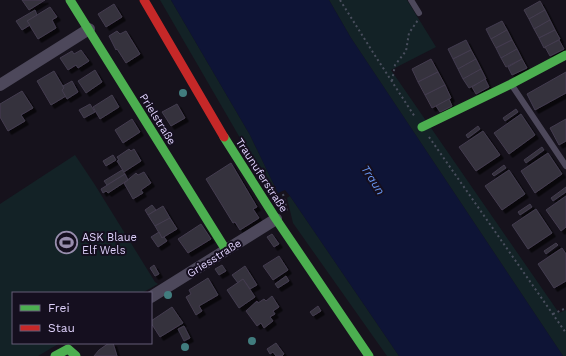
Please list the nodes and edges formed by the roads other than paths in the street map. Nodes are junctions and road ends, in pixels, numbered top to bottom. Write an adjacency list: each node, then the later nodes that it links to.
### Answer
1 (70, 0): 5 (street, Prielstraße)
2 (144, 0): 11 (street, Traunuferstraße)
3 (411, 0): 4 (lane)
4 (419, 13)
5 (88, 29): 8 (street); 12 (street, Prielstraße)
6 (566, 55): 7 (street)
7 (511, 84): 9 (street); 10 (lane)
8 (0, 85)
9 (422, 127)
10 (566, 166)
11 (276, 219): 12 (street, Griesstraße); 16 (street, Traunuferstraße)
12 (226, 250): 13 (street, Griesstraße)
13 (152, 296)
14 (73, 349): 15 (street)
15 (55, 356)
16 (369, 356)

